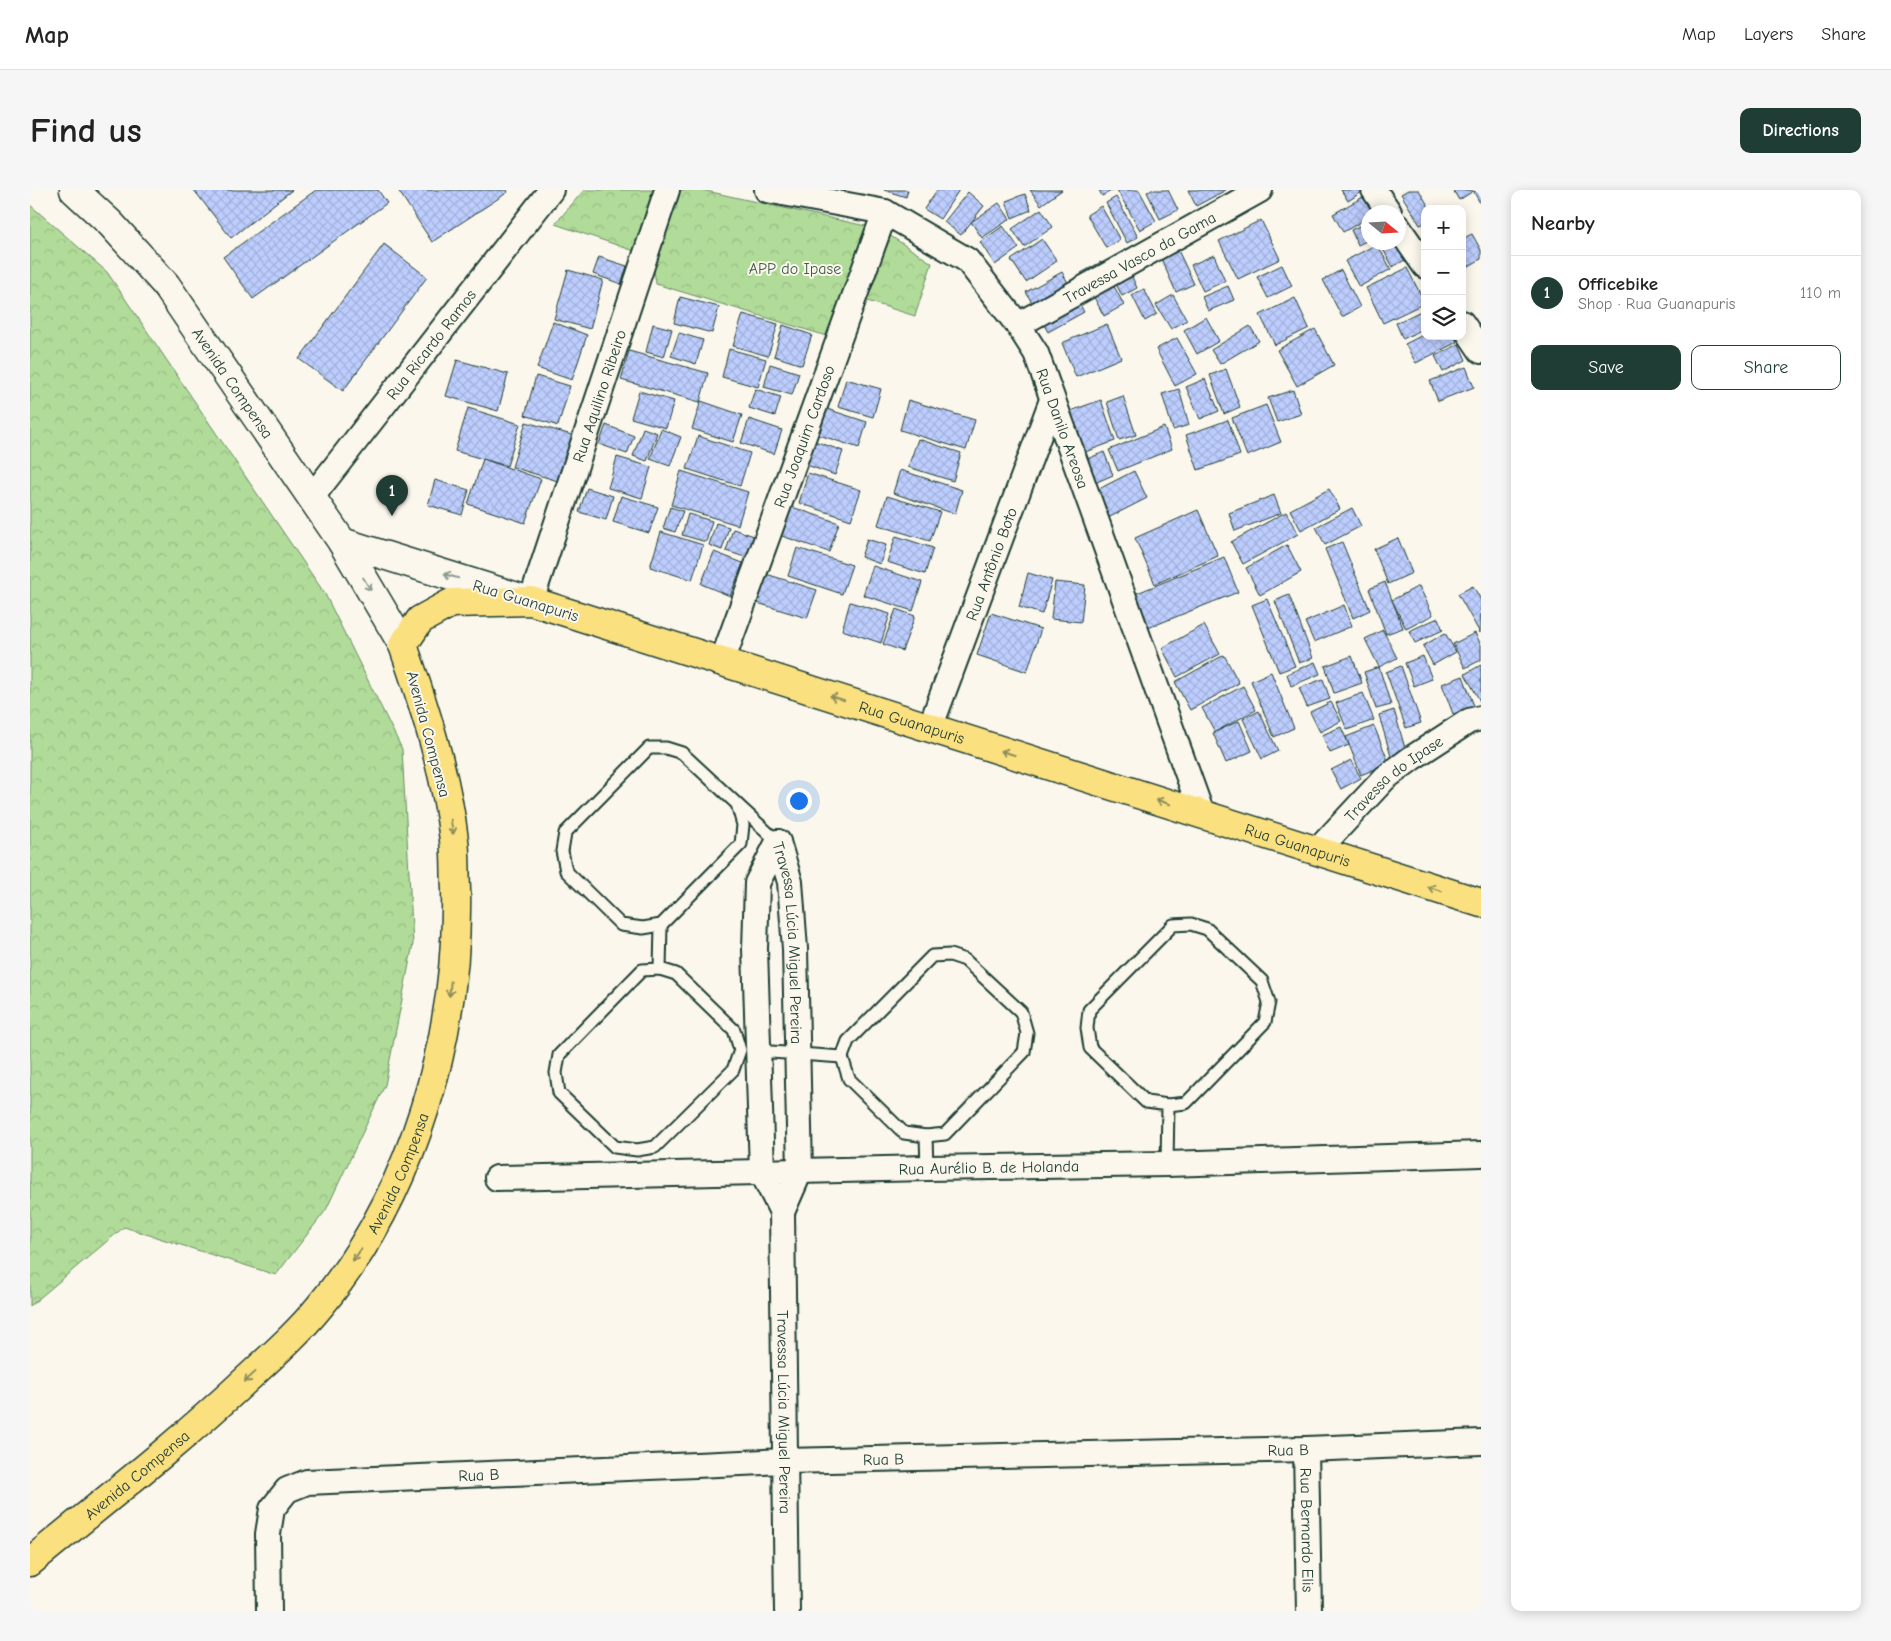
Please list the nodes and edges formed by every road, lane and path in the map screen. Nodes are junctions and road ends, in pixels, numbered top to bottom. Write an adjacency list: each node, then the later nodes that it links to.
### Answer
1 (74, 190): 15 (street, Avenida Compensa)
2 (551, 190): 15 (street, Rua Ricardo Ramos)
3 (667, 190): 17 (street, Rua Aquilino Ribeiro)
4 (767, 190): 8 (street, Rua Danilo Areosa)
5 (1260, 190): 11 (street, Travessa Vasco da Gama)
6 (1374, 190): 7 (street)
7 (1384, 205)
8 (884, 212): 11 (street, Rua Danilo Areosa); 19 (street, Rua Joaquim Cardoso)
9 (1406, 238): 10 (street)
10 (1421, 260)
11 (1018, 325): 14 (street, Rua Danilo Areosa)
12 (1466, 329): 13 (street)
13 (1481, 351)
14 (1052, 400): 21 (street, Rua Antônio Boto); 23 (street, Rua Danilo Areosa)
15 (311, 498): 16 (street, Avenida Compensa)
16 (342, 542): 17 (street, Rua Guanapuris, one-way to 16); 18 (street, Avenida Compensa, one-way to 18)
17 (531, 601): 18 (main road); 19 (main road, Rua Guanapuris)
18 (403, 645): 45 (main road, Avenida Compensa, one-way to 45)
19 (722, 662): 21 (main road, Rua Guanapuris, one-way to 19)
20 (1481, 718): 25 (street, Travessa do Ipase)
21 (930, 728): 23 (main road, Rua Guanapuris, one-way to 21)
22 (737, 804): 24 (lane); 27 (lane); 27 (lane)
23 (1202, 814): 25 (main road, Rua Guanapuris)
24 (778, 842): 29 (street, Travessa Lúcia Miguel Pereira); 30 (street, Travessa Lúcia Miguel Pereira)
25 (1317, 851): 26 (main road, Rua Guanapuris, one-way to 25)
26 (1481, 904)
27 (661, 926): 28 (lane)
28 (660, 969): 29 (lane); 35 (lane)
29 (749, 1050): 30 (lane); 35 (lane); 39 (street, Travessa Lúcia Miguel Pereira)
30 (798, 1054): 31 (lane); 38 (street, Travessa Lúcia Miguel Pereira)
31 (842, 1057): 33 (lane); 33 (lane)
32 (1168, 1105): 32 (lane); 36 (lane)
33 (926, 1136): 37 (lane)
34 (1481, 1154): 36 (street, Rua Aurélio B. de Holanda)
35 (637, 1162): 39 (street, Rua Aurélio B. de Holanda); 40 (street, Rua Aurélio B. de Holanda)
36 (1167, 1164): 37 (street, Rua Aurélio B. de Holanda)
37 (927, 1168): 38 (street, Rua Aurélio B. de Holanda)
38 (800, 1171): 39 (street, Rua Aurélio B. de Holanda); 41 (street, Travessa Lúcia Miguel Pereira)
39 (762, 1172): 41 (street, Travessa Lúcia Miguel Pereira)
40 (498, 1178)
41 (782, 1212): 44 (street, Travessa Lúcia Miguel Pereira)
42 (1481, 1442): 43 (street, Rua B)
43 (1306, 1449): 44 (street, Rua B); 48 (street, Rua Bernardo Elis)
44 (786, 1461): 46 (street, Rua B); 47 (street, Travessa Lúcia Miguel Pereira)
45 (30, 1562)
46 (268, 1611)
47 (787, 1611)
48 (1309, 1611)

